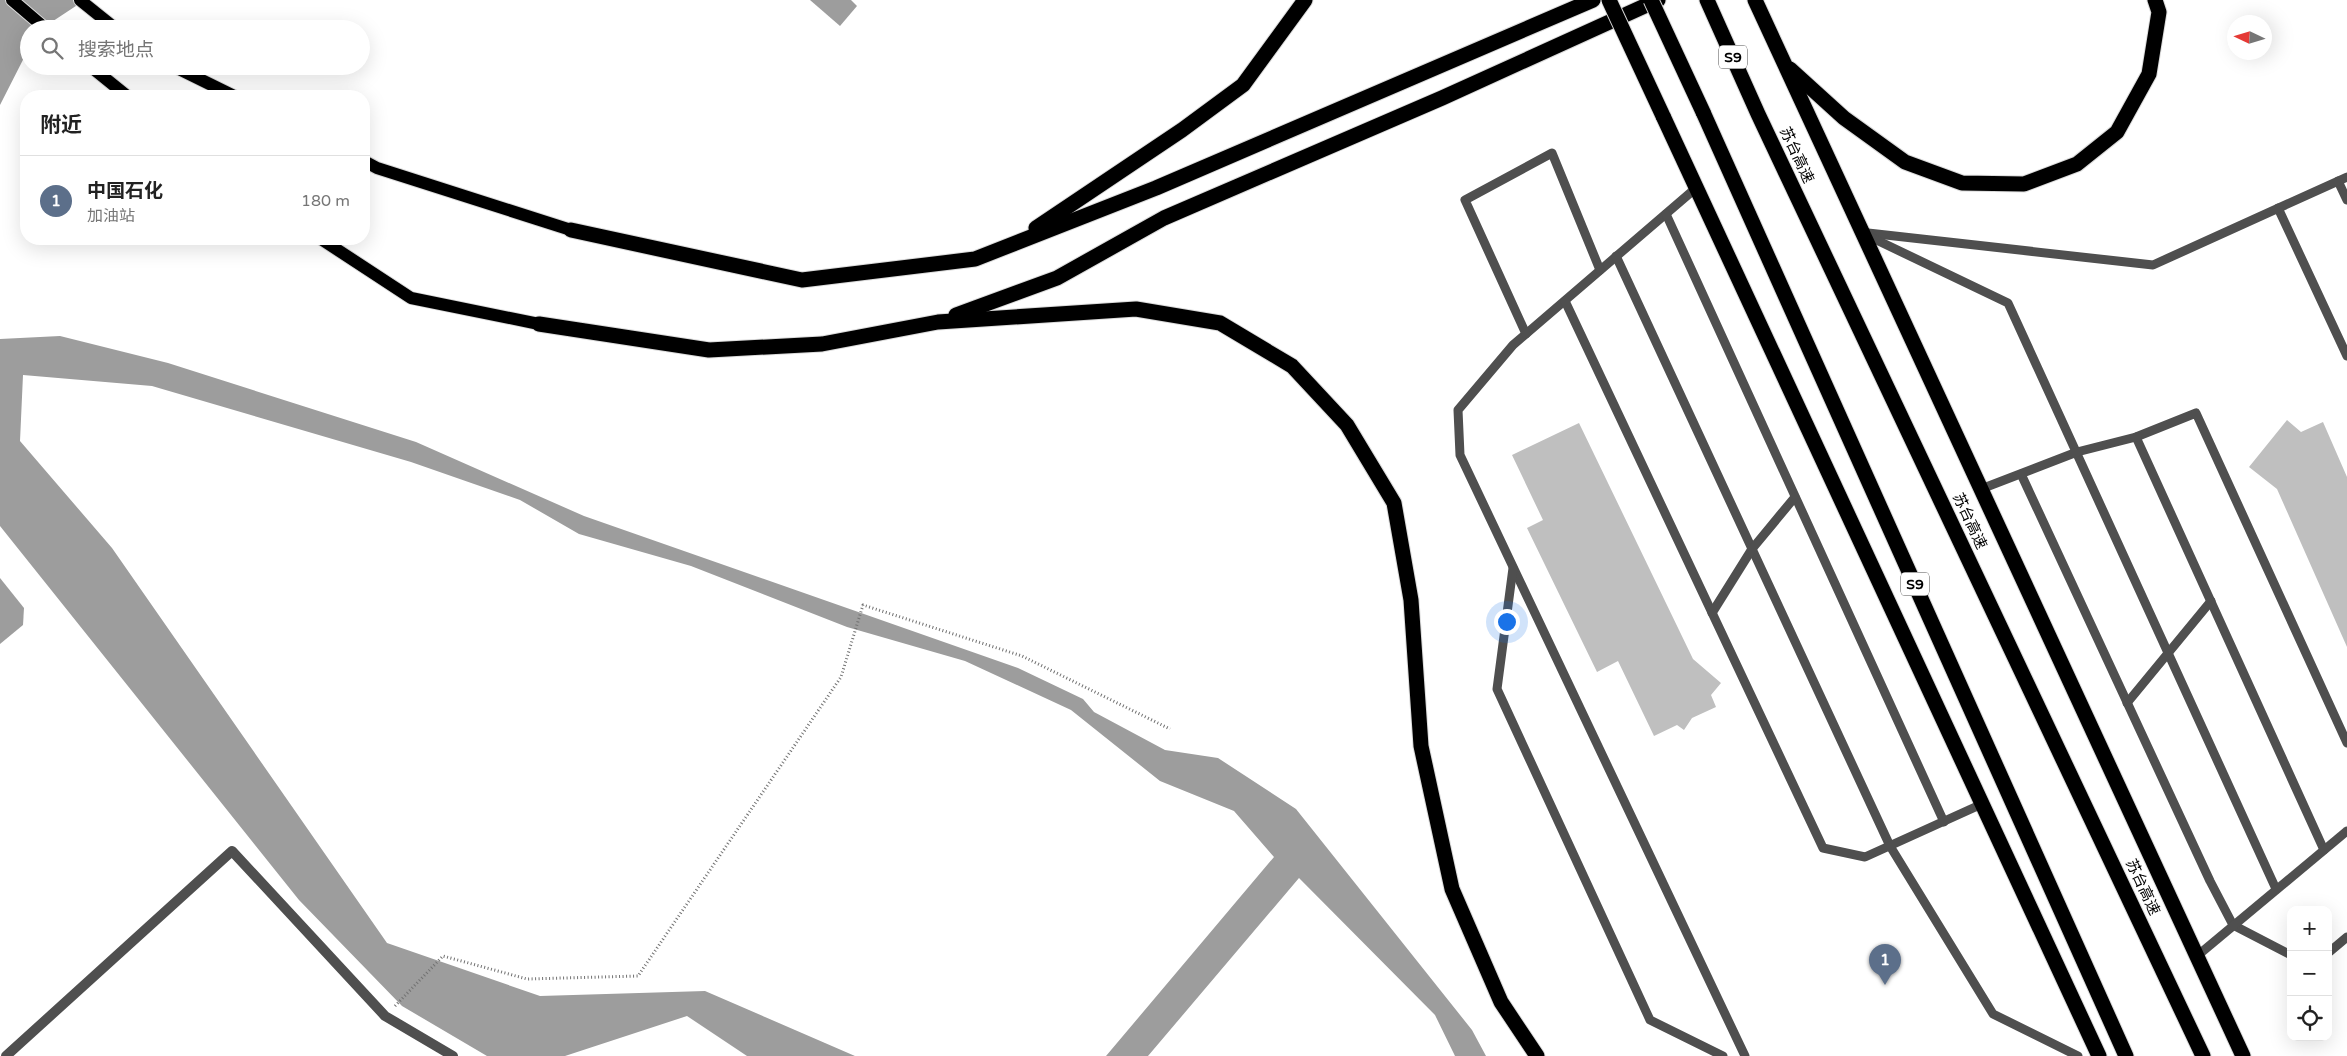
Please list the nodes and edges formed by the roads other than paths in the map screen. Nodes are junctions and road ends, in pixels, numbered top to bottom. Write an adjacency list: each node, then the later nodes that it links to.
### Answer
1 (12, 0): 11 (main road)
2 (80, 0): 12 (main road)
3 (1304, 0): 27 (highway)
4 (1593, 0): 27 (highway)
5 (1609, 0): 21 (highway, bridge)
6 (1651, 0): 67 (highway, S9, bridge)
7 (1658, 0): 32 (highway)
8 (1707, 0): 59 (highway, 苏台高速 / S9)
9 (1755, 0): 13 (highway)
10 (2155, 0): 13 (highway)
11 (35, 20)
12 (105, 20)
13 (1786, 64): 26 (highway)
14 (101, 75): 16 (main road)
15 (191, 75): 17 (main road)
16 (120, 90)
17 (222, 90)
18 (370, 164): 25 (main road)
19 (2347, 177): 20 (lane)
20 (2338, 181): 22 (lane); 23 (lane)
21 (1696, 188): 24 (lane); 48 (highway)
22 (2347, 200)
23 (2278, 208): 26 (lane); 35 (lane)
24 (1666, 214): 29 (lane); 40 (lane)
25 (571, 230): 27 (highway)
26 (1862, 232): 37 (lane); 39 (highway)
27 (1014, 243)
28 (330, 245): 33 (main road)
29 (1616, 256): 30 (lane); 41 (lane)
30 (1600, 270): 31 (lane); 34 (lane)
31 (1565, 301): 34 (lane); 44 (lane)
32 (938, 322): 33 (highway); 62 (highway)
33 (538, 324)
34 (1526, 334): 42 (lane)
35 (2347, 356)
36 (2136, 437): 37 (lane); 43 (lane); 47 (lane)
37 (2077, 452): 38 (lane); 45 (lane)
38 (2021, 474): 39 (lane); 46 (lane)
39 (1981, 489): 58 (highway)
40 (1795, 497): 41 (lane); 49 (lane)
41 (1752, 549): 44 (lane); 51 (lane)
42 (1514, 568): 63 (lane); 64 (lane)
43 (2211, 601): 45 (lane); 52 (lane)
44 (1712, 613): 51 (lane)
45 (2168, 653): 46 (lane); 53 (lane)
46 (2127, 703): 54 (lane)
47 (2347, 744)
48 (1982, 804): 49 (lane); 66 (highway)
49 (1944, 822): 51 (lane)
50 (2347, 831): 52 (lane)
51 (1890, 846): 65 (lane)
52 (2324, 850): 53 (lane)
53 (2276, 889): 54 (lane)
54 (2233, 925): 57 (lane); 58 (lane)
55 (2347, 937): 56 (lane)
56 (2331, 951)
57 (2287, 953)
58 (2197, 956): 68 (highway)
59 (2200, 1049)
60 (6, 1056): 61 (street)
61 (453, 1056)
62 (1538, 1056)
63 (1723, 1056)
64 (1744, 1056)
65 (2078, 1056)
66 (2099, 1056)
67 (2126, 1056)
68 (2243, 1056)

